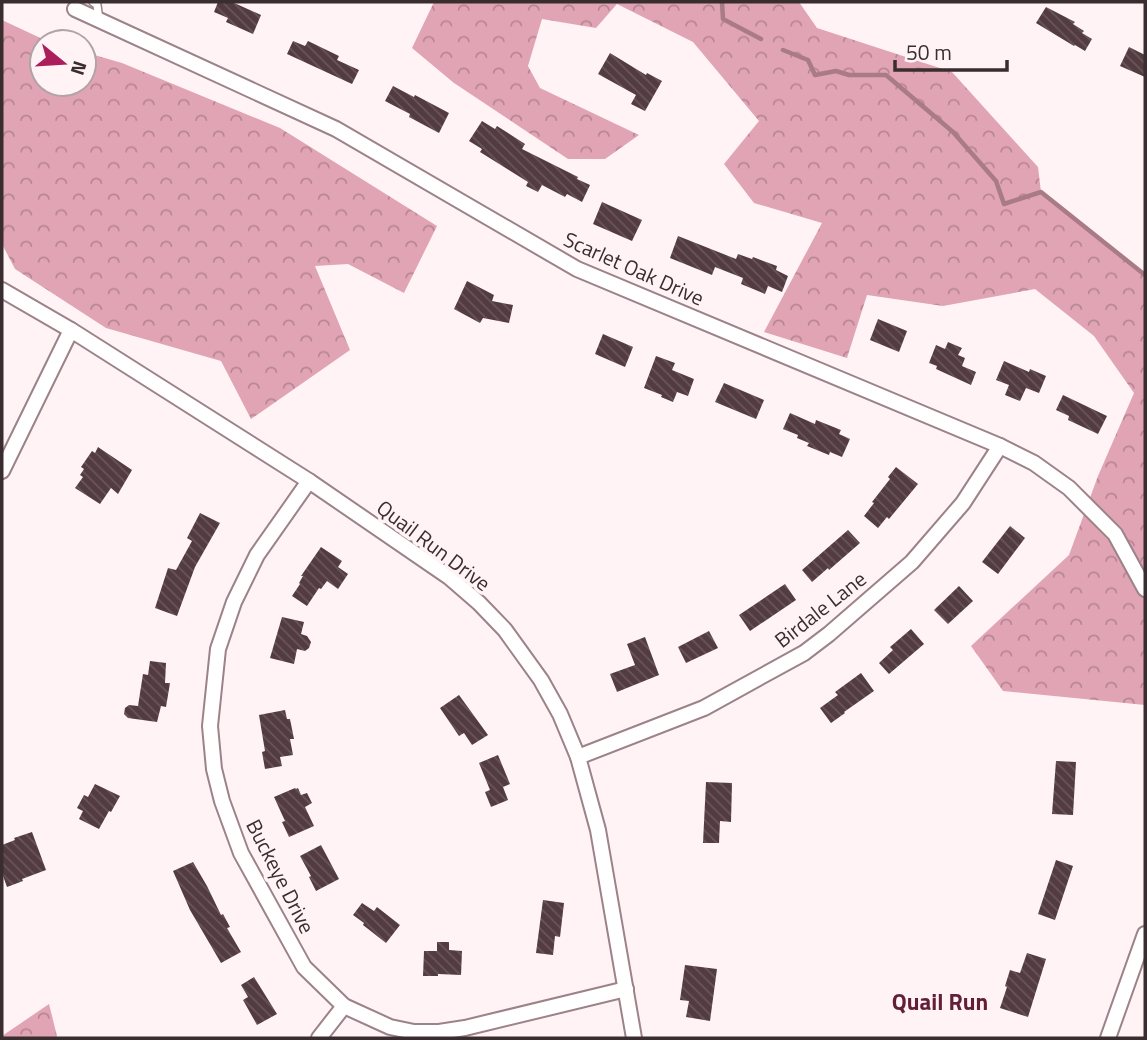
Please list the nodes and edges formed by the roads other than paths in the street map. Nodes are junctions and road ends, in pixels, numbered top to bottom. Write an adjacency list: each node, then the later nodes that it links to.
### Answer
1 (93, 2): 3 (lane)
2 (75, 9): 3 (street, Scarlet Oak Drive)
3 (100, 20): 6 (street, Scarlet Oak Drive)
4 (2, 290): 5 (street, Quail Run Drive)
5 (71, 330): 7 (street); 8 (street, Quail Run Drive)
6 (1000, 446): 9 (street, Scarlet Oak Drive); 10 (street, Birdale Lane)
7 (2, 471)
8 (309, 481): 10 (street, Quail Run Drive); 13 (street, Buckeye Drive)
9 (1145, 589)
10 (578, 757): 12 (street, Quail Run Drive)
11 (1145, 934): 14 (street)
12 (626, 989): 13 (street, Buckeye Drive); 16 (street, Quail Run Drive)
13 (344, 1006): 15 (street)
14 (1112, 1037)
15 (319, 1038)
16 (634, 1038)

